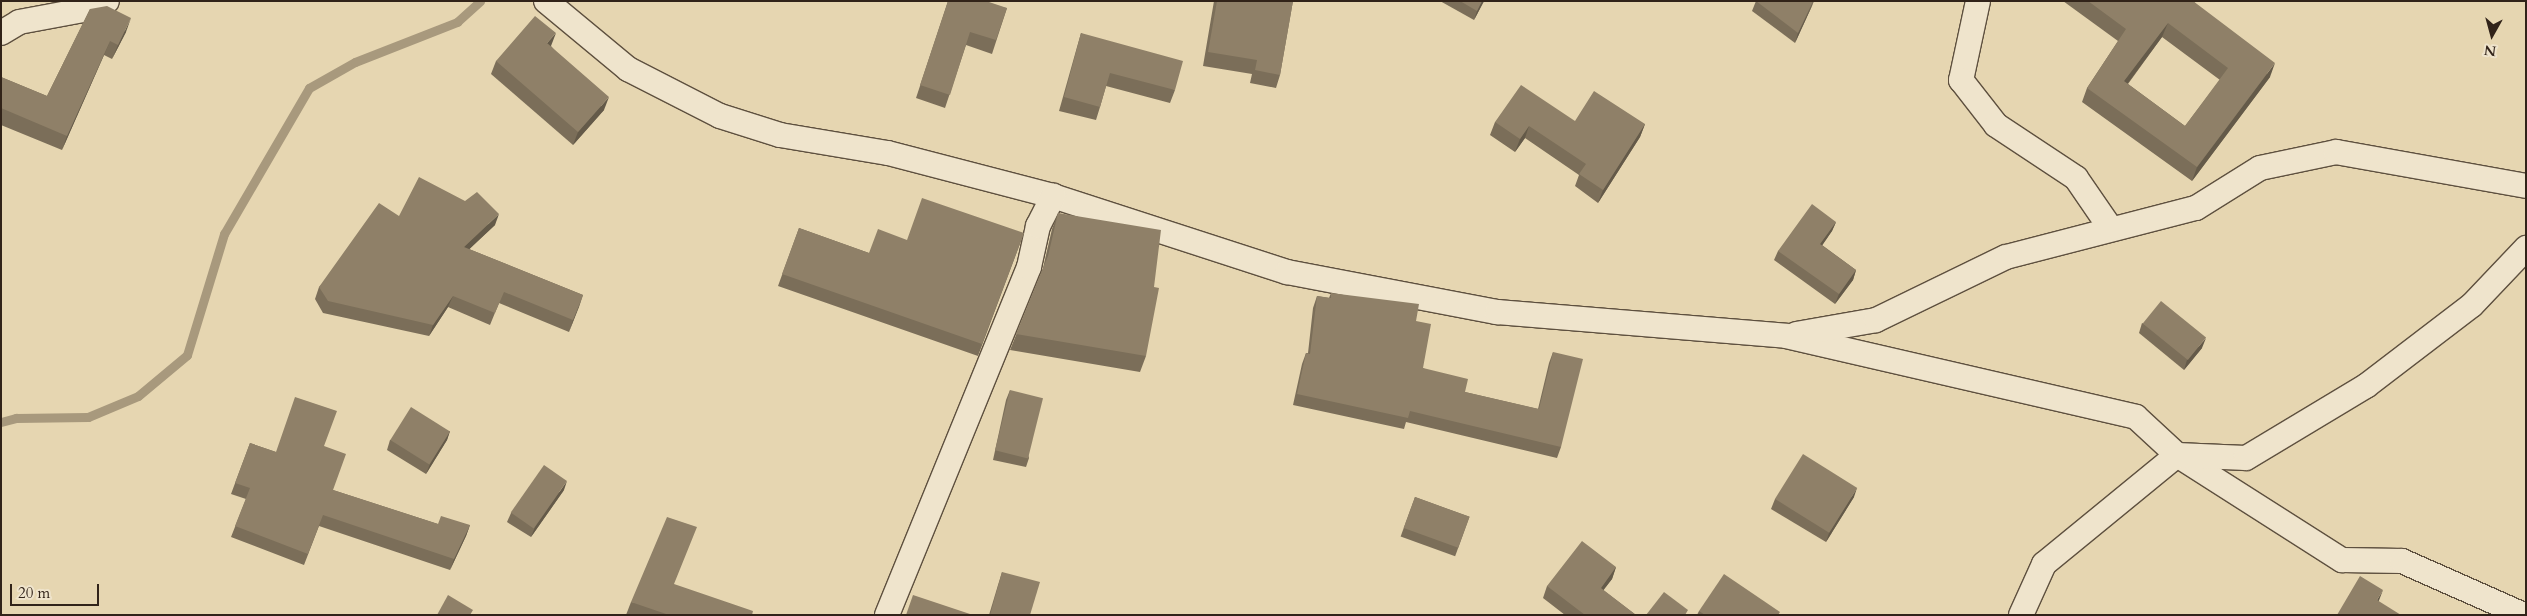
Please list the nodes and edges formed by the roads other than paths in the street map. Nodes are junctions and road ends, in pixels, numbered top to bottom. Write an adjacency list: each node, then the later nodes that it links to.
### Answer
1 (107, 1): 4 (street)
2 (546, 1): 6 (street)
3 (1978, 1): 7 (street)
4 (1, 33)
5 (2526, 186): 7 (street)
6 (1053, 196): 9 (street); 11 (street)
7 (2111, 229): 9 (street)
8 (2526, 248): 10 (street)
9 (1786, 336): 10 (street)
10 (2177, 455): 12 (street); 13 (street)
11 (887, 615)
12 (2021, 615)
13 (2524, 615)

